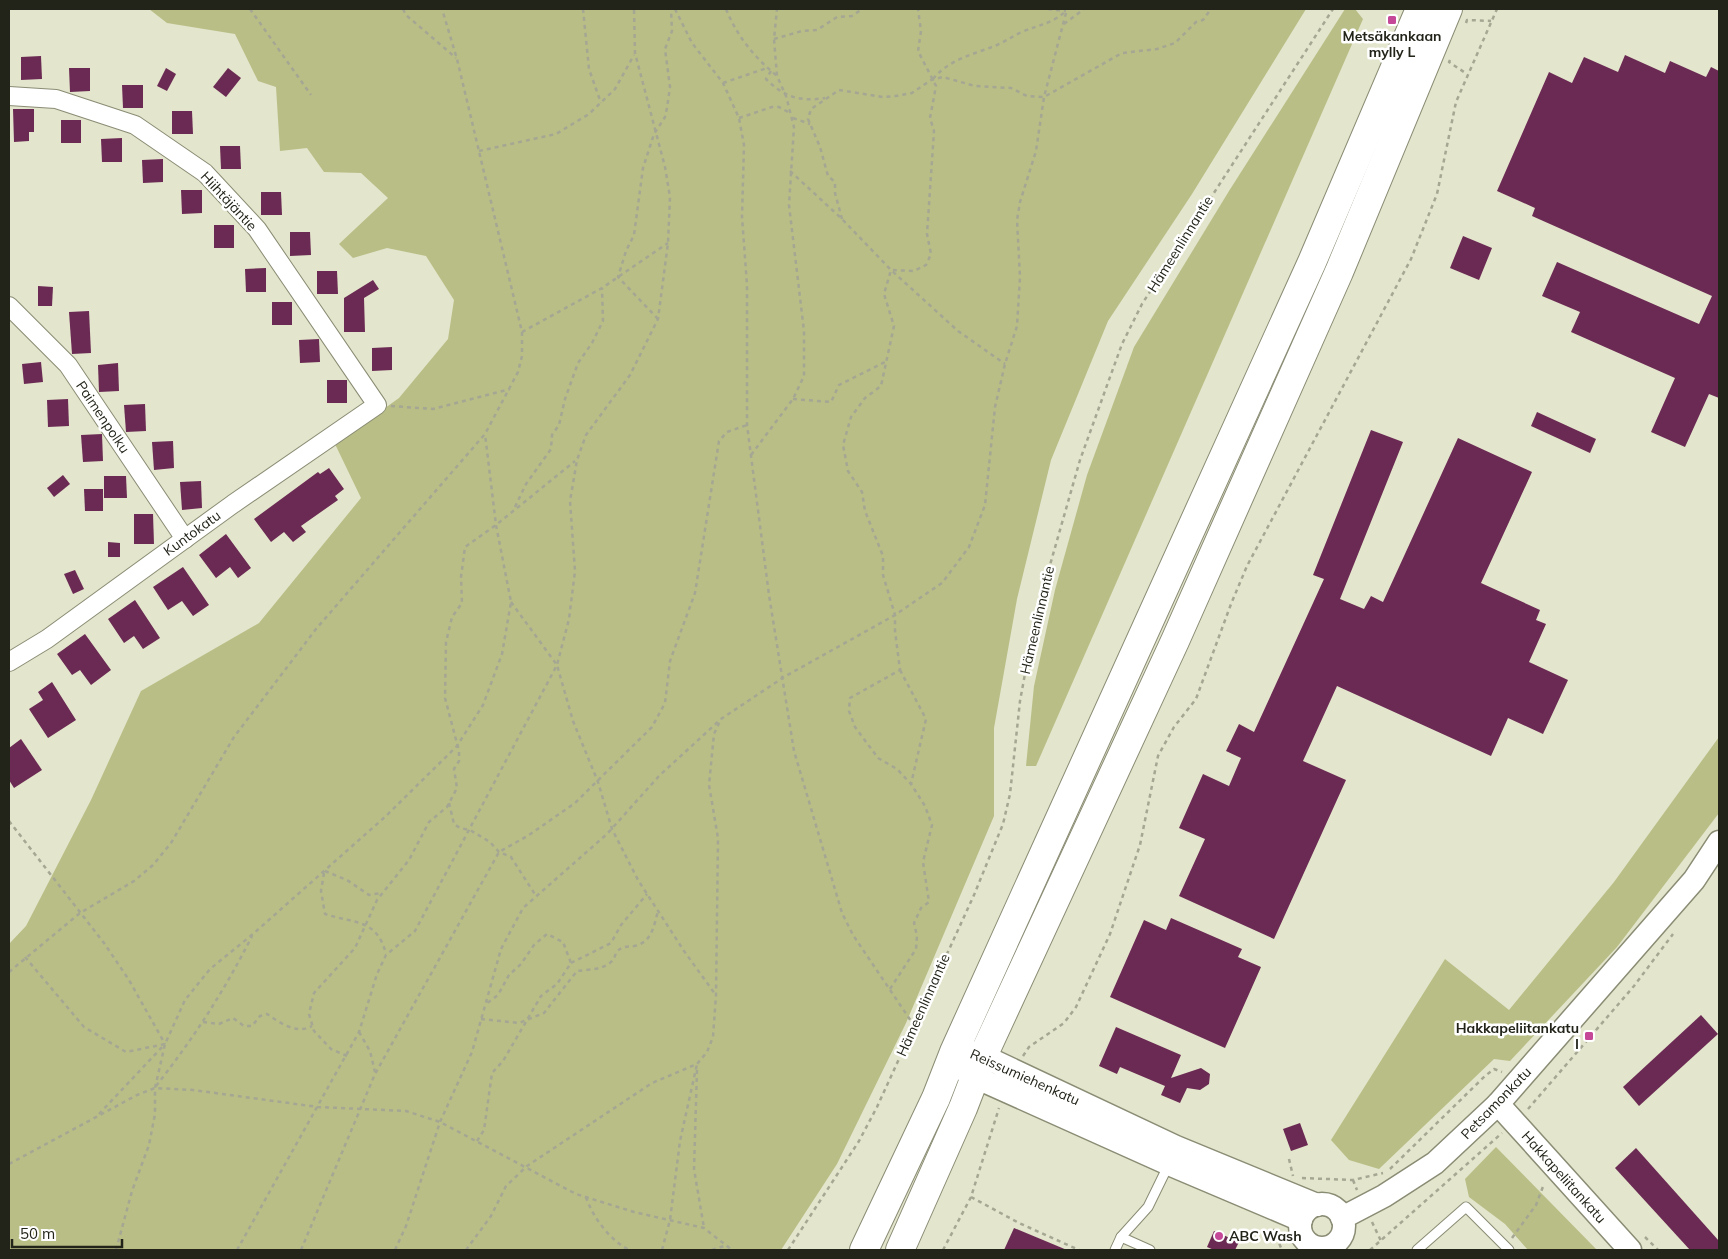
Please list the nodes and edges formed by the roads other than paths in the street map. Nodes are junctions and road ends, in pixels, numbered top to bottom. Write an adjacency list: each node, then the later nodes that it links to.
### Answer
1 (1420, 9): 9 (main road)
2 (1456, 19): 10 (main road)
3 (9, 96): 5 (street, Hiihtäjäntie)
4 (9, 306): 6 (street, Paimenpolku)
5 (377, 405): 6 (street, Kuntokatu)
6 (185, 539): 7 (street, Kuntokatu)
7 (9, 662)
8 (1719, 842): 11 (street, Petsamonkatu)
9 (954, 1052): 10 (street, Reissumiehenkatu); 19 (main road)
10 (979, 1066): 12 (street, Reissumiehenkatu); 12 (street, Reissumiehenkatu); 20 (main road)
11 (1498, 1104): 14 (street, Petsamonkatu); 24 (street, Hakkapeliitankatu)
12 (1173, 1156): 13 (street, Reissumiehenkatu); 15 (street, Reissumiehenkatu); 16 (lane)
13 (1317, 1205): 14 (street); 15 (street)
14 (1342, 1218): 17 (street)
15 (1301, 1220): 17 (street)
16 (1121, 1237): 21 (lane); 22 (lane)
17 (1310, 1248)
18 (1508, 1249): 23 (lane)
19 (864, 1250)
20 (900, 1250)
21 (1115, 1250)
22 (1150, 1250)
23 (1417, 1250)
24 (1630, 1250)

